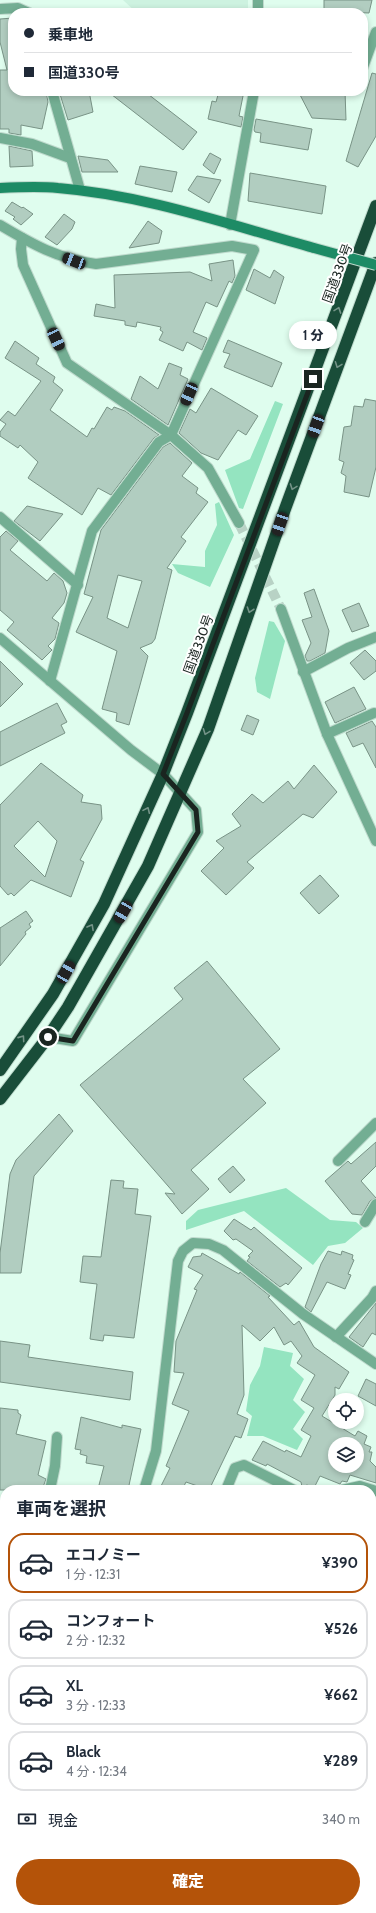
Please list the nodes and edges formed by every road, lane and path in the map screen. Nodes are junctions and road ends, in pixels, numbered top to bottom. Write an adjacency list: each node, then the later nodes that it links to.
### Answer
1 (376, 32): 2 (street)
2 (368, 54)
3 (53, 96): 6 (street)
4 (253, 96): 11 (street)
5 (0, 138): 6 (street)
6 (70, 158): 8 (street)
7 (0, 188): 8 (street)
8 (80, 190): 11 (street)
9 (376, 206): 25 (highway, 国道330号, one-way to 9)
10 (0, 225): 12 (street)
11 (230, 225): 13 (street, bridge)
12 (22, 238): 14 (street); 14 (street)
13 (376, 264): 26 (highway, one-way to 26)
14 (171, 434): 16 (street); 17 (street)
15 (0, 517): 17 (street)
16 (239, 523)
17 (78, 585): 22 (street)
18 (281, 609): 21 (street)
19 (376, 637): 21 (street)
20 (0, 638): 22 (street)
21 (303, 672): 24 (street)
22 (50, 681): 25 (street)
23 (374, 713): 24 (street)
24 (327, 734): 27 (street)
25 (163, 774): 26 (street); 29 (highway, 国道330号, one-way to 25)
26 (181, 792): 28 (highway); 28 (street)
27 (376, 841)
28 (48, 1037): 30 (highway)
29 (0, 1070)
30 (0, 1099)
31 (376, 1124): 32 (street)
32 (338, 1161)
33 (376, 1204): 34 (street)
34 (365, 1222)
35 (376, 1291): 36 (street)
36 (336, 1337): 37 (street); 40 (street)
37 (376, 1364)
38 (58, 1437): 39 (street)
39 (51, 1485)
40 (146, 1485)
41 (228, 1485): 42 (street)
42 (275, 1485)

